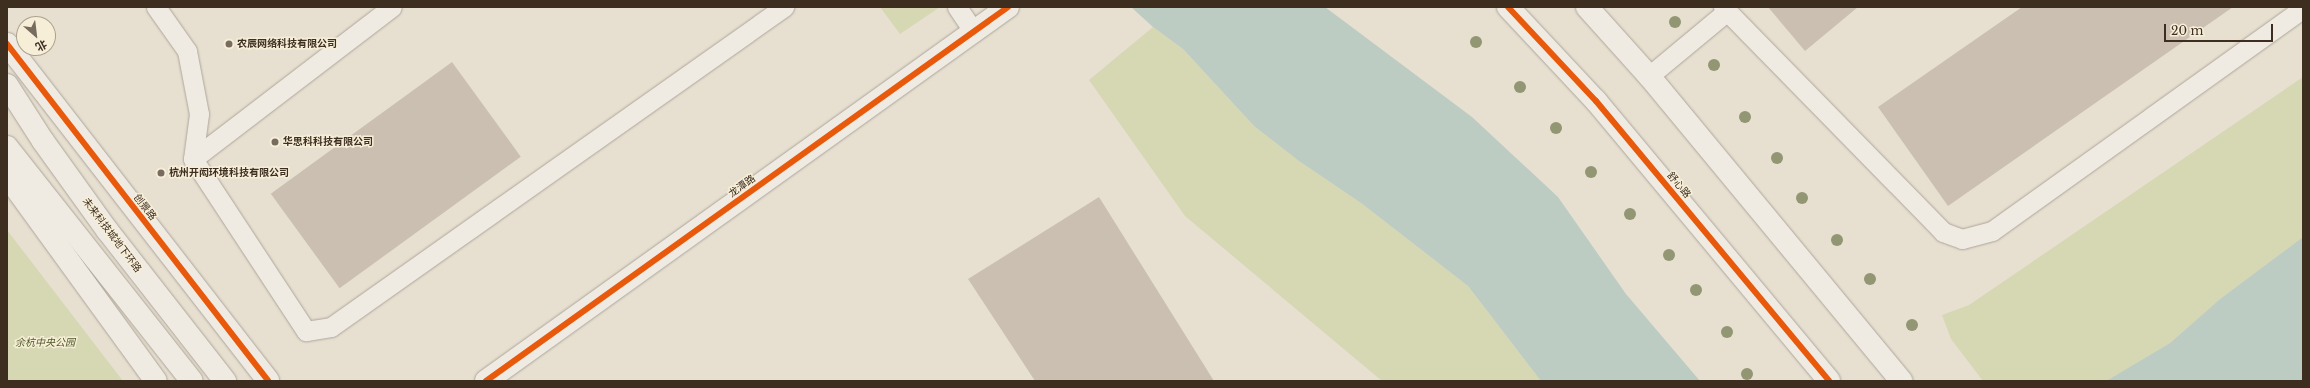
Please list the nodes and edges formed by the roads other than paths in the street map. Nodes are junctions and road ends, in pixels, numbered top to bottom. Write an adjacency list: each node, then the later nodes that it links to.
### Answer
1 (156, 7): 15 (lane)
2 (392, 7): 15 (lane)
3 (784, 7): 15 (lane)
4 (957, 7): 10 (lane)
5 (1008, 7): 10 (street, 龙潭路)
6 (1508, 7): 22 (street, 舒心路)
7 (1587, 7): 12 (street)
8 (2303, 8): 9 (lane)
9 (1724, 10): 12 (lane)
10 (974, 32): 21 (street, 龙潭路)
11 (7, 44): 20 (street, 创景路)
12 (1649, 76): 23 (street)
13 (7, 85): 19 (street, 未来科技城地下环路)
14 (7, 147): 18 (street)
15 (193, 159)
16 (7, 176): 17 (street)
17 (156, 381)
18 (192, 381)
19 (225, 381)
20 (268, 381)
21 (486, 381)
22 (1829, 381)
23 (1901, 381)

